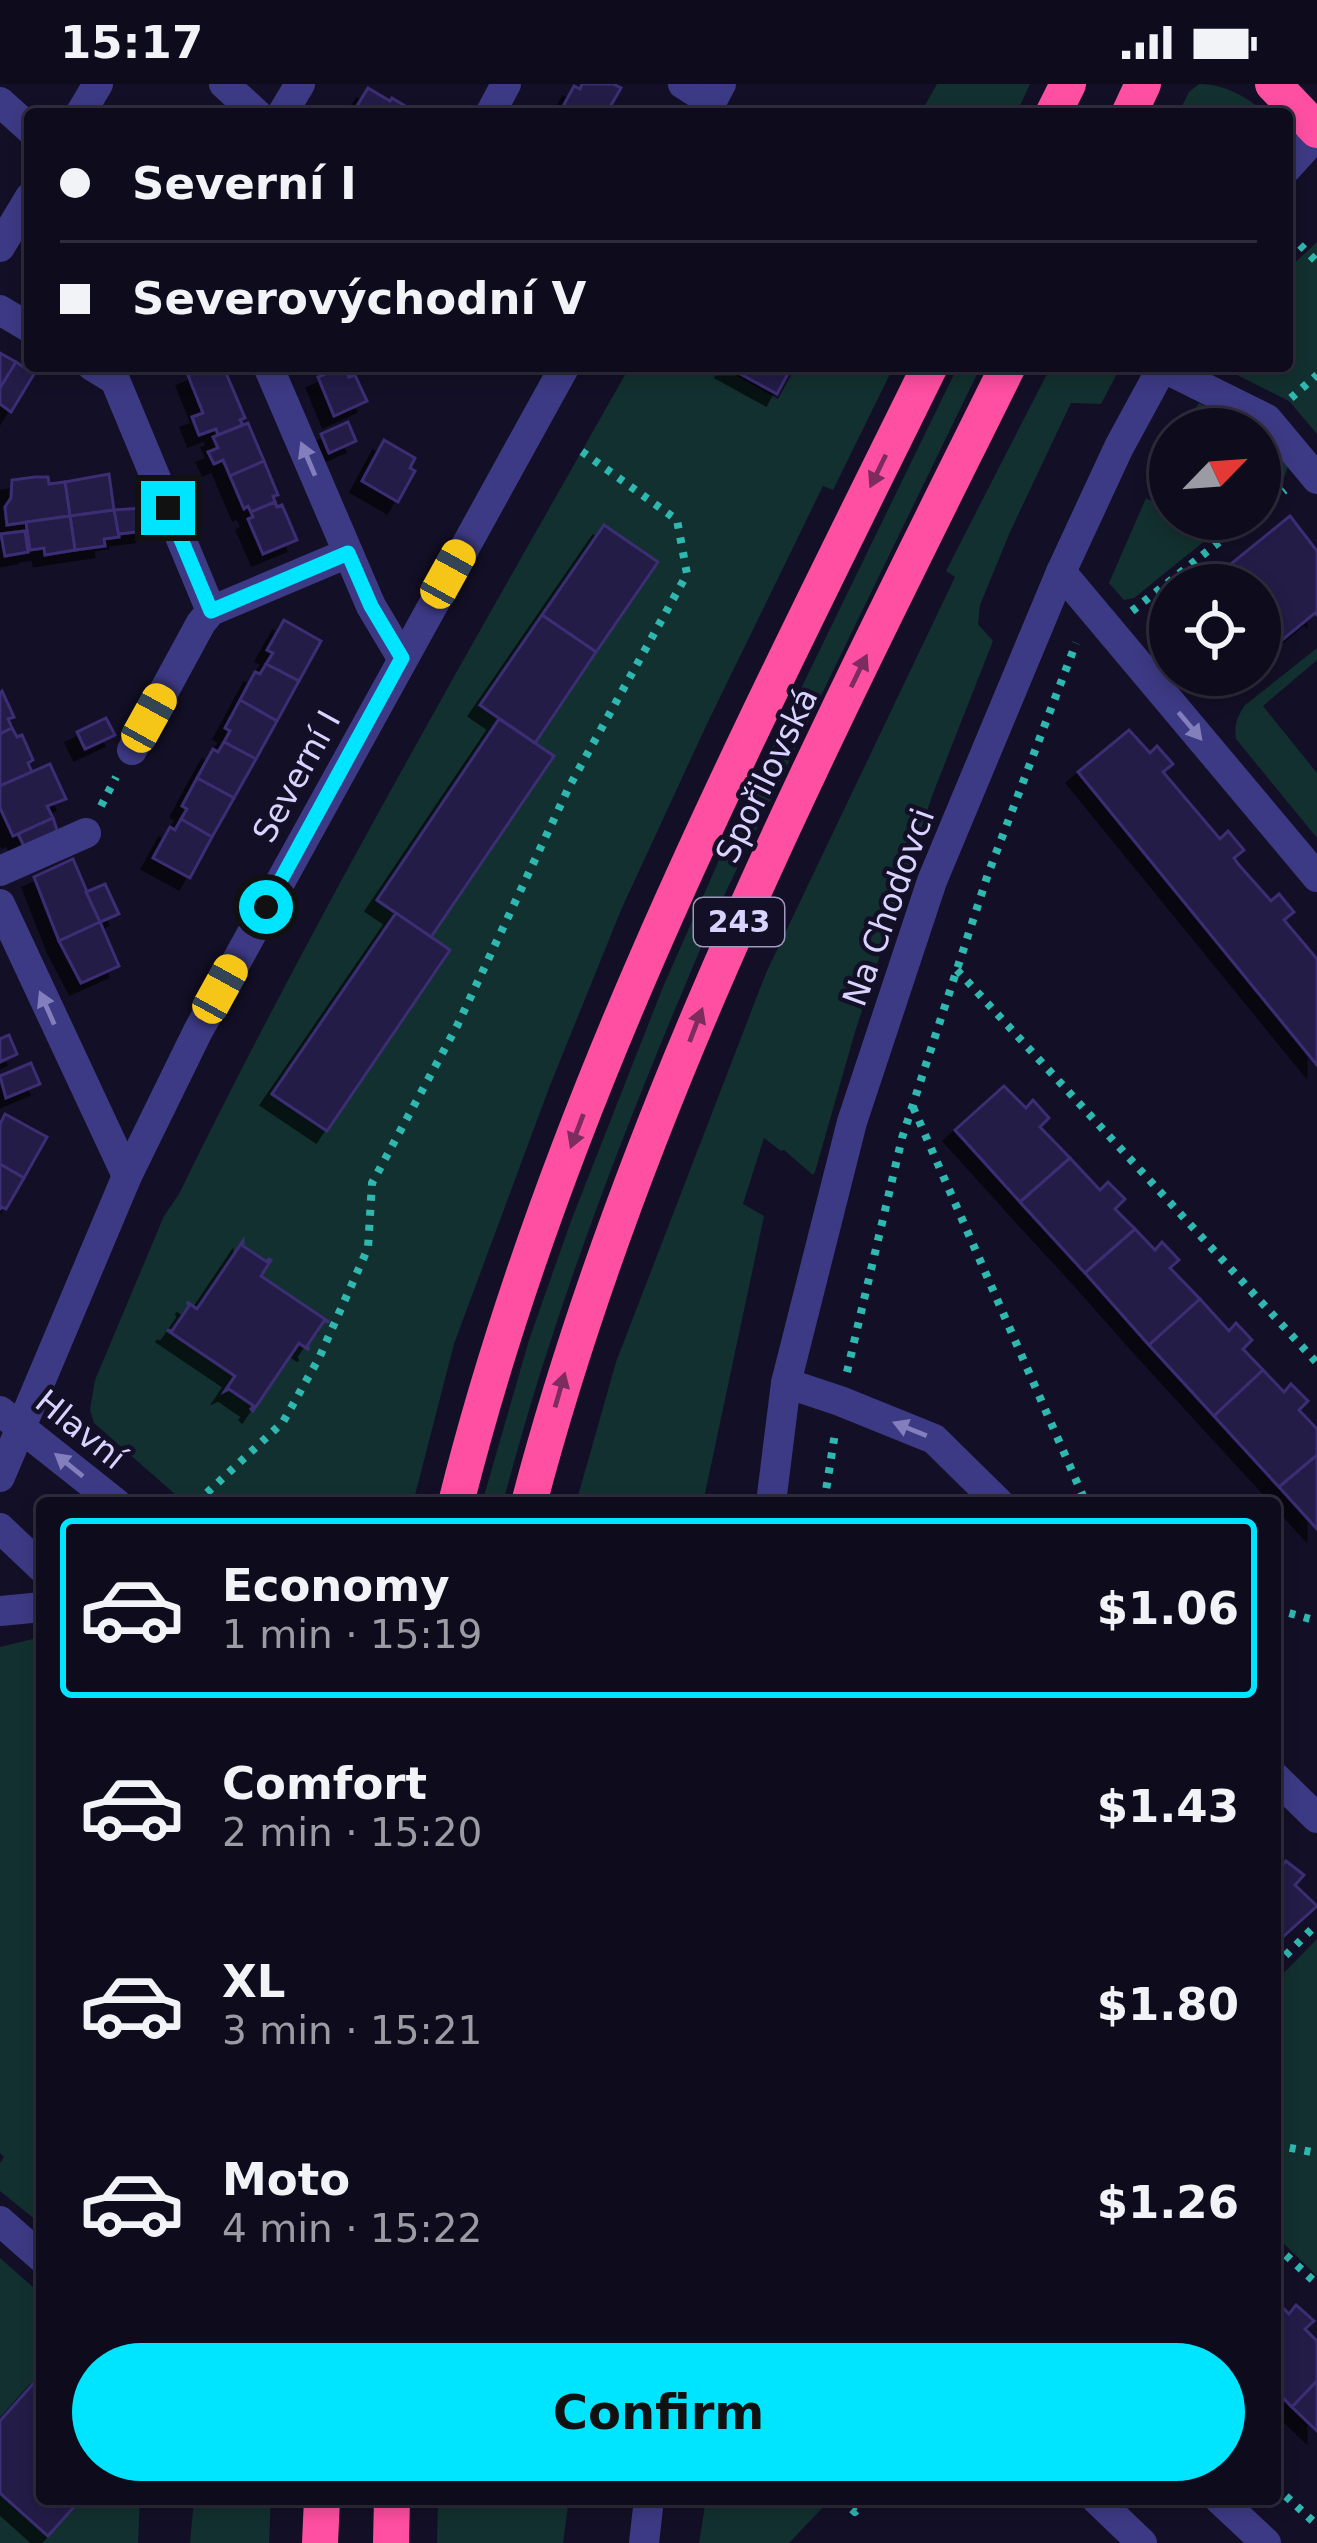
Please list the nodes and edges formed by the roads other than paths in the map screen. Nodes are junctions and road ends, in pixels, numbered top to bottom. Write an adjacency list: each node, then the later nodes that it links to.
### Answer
1 (224, 84): 6 (street)
2 (682, 84): 4 (street)
3 (1273, 84): 8 (highway)
4 (712, 100)
5 (0, 102): 7 (street)
6 (250, 108)
7 (24, 124)
8 (1317, 132): 9 (street)
9 (1293, 161)
10 (24, 206): 11 (street)
11 (0, 247)
12 (102, 372): 22 (street)
13 (271, 372): 20 (street, one-way to 13)
14 (562, 372): 23 (street, Severní I)
15 (927, 372): 34 (highway, Spořilovská / 243, one-way to 34)
16 (1005, 372): 35 (highway, Spořilovská / 243, one-way to 16)
17 (1160, 372): 21 (street, Na Chodovci)
18 (1173, 372): 19 (street)
19 (1317, 478)
20 (348, 553): 22 (street); 23 (street)
21 (1061, 572): 27 (street, one-way to 27); 30 (street, Na Chodovci)
22 (211, 611): 24 (street)
23 (402, 658): 29 (street, Severní I)
24 (131, 749)
25 (86, 833): 26 (street)
26 (0, 871)
27 (1317, 877)
28 (0, 904): 29 (street, one-way to 28)
29 (127, 1176): 31 (street, Severní I)
30 (786, 1384): 36 (street, Na Chodovci); 37 (street, one-way to 30)
31 (11, 1419): 32 (street, Severní I); 33 (street, Hlavní, one-way to 31)
32 (0, 1477)
33 (108, 1497)
34 (458, 1497)
35 (531, 1497)
36 (772, 1497)
37 (993, 1497)
38 (0, 1528): 39 (street)
39 (36, 1562)
40 (36, 1608): 41 (street)
41 (0, 1611)
42 (1281, 1783): 43 (street)
43 (1317, 1818)
44 (0, 2221): 45 (street)
45 (36, 2253)
46 (322, 2505): 51 (highway)
47 (392, 2505): 52 (highway)
48 (648, 2505): 53 (street)
49 (1102, 2505): 54 (street)
50 (1225, 2505): 55 (street)
51 (320, 2543)
52 (391, 2543)
53 (644, 2543)
54 (1142, 2543)
55 (1266, 2543)

